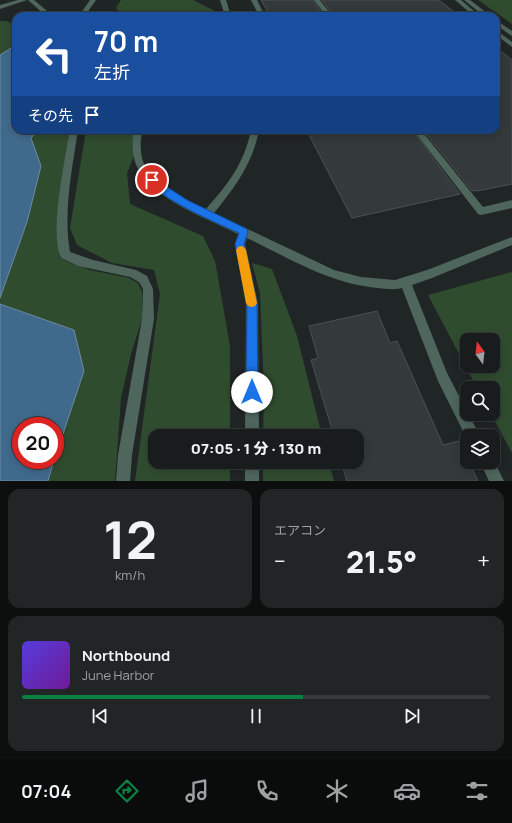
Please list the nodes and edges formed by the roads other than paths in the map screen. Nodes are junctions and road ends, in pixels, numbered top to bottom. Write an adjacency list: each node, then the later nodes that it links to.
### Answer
1 (24, 0): 9 (street)
2 (31, 0): 10 (street)
3 (93, 0): 11 (street)
4 (224, 0): 12 (street)
5 (254, 0): 13 (street)
6 (317, 0): 14 (street)
7 (458, 0): 15 (street)
8 (467, 0): 16 (street)
9 (0, 7)
10 (44, 12)
11 (86, 12)
12 (227, 12)
13 (260, 12)
14 (326, 12)
15 (472, 12)
16 (483, 12)
17 (500, 25): 18 (street)
18 (512, 34)
19 (500, 35): 20 (street)
20 (512, 45)
21 (73, 134): 34 (street)
22 (137, 134): 26 (street)
23 (255, 134): 26 (street)
24 (420, 134): 25 (street)
25 (512, 204)
26 (208, 214): 27 (street)
27 (244, 232): 29 (street); 30 (street)
28 (512, 241): 29 (street)
29 (405, 282): 31 (street)
30 (252, 429)
31 (469, 429)
32 (252, 469): 35 (street)
33 (491, 469): 36 (street)
34 (123, 481)
35 (252, 481)
36 (497, 481)

